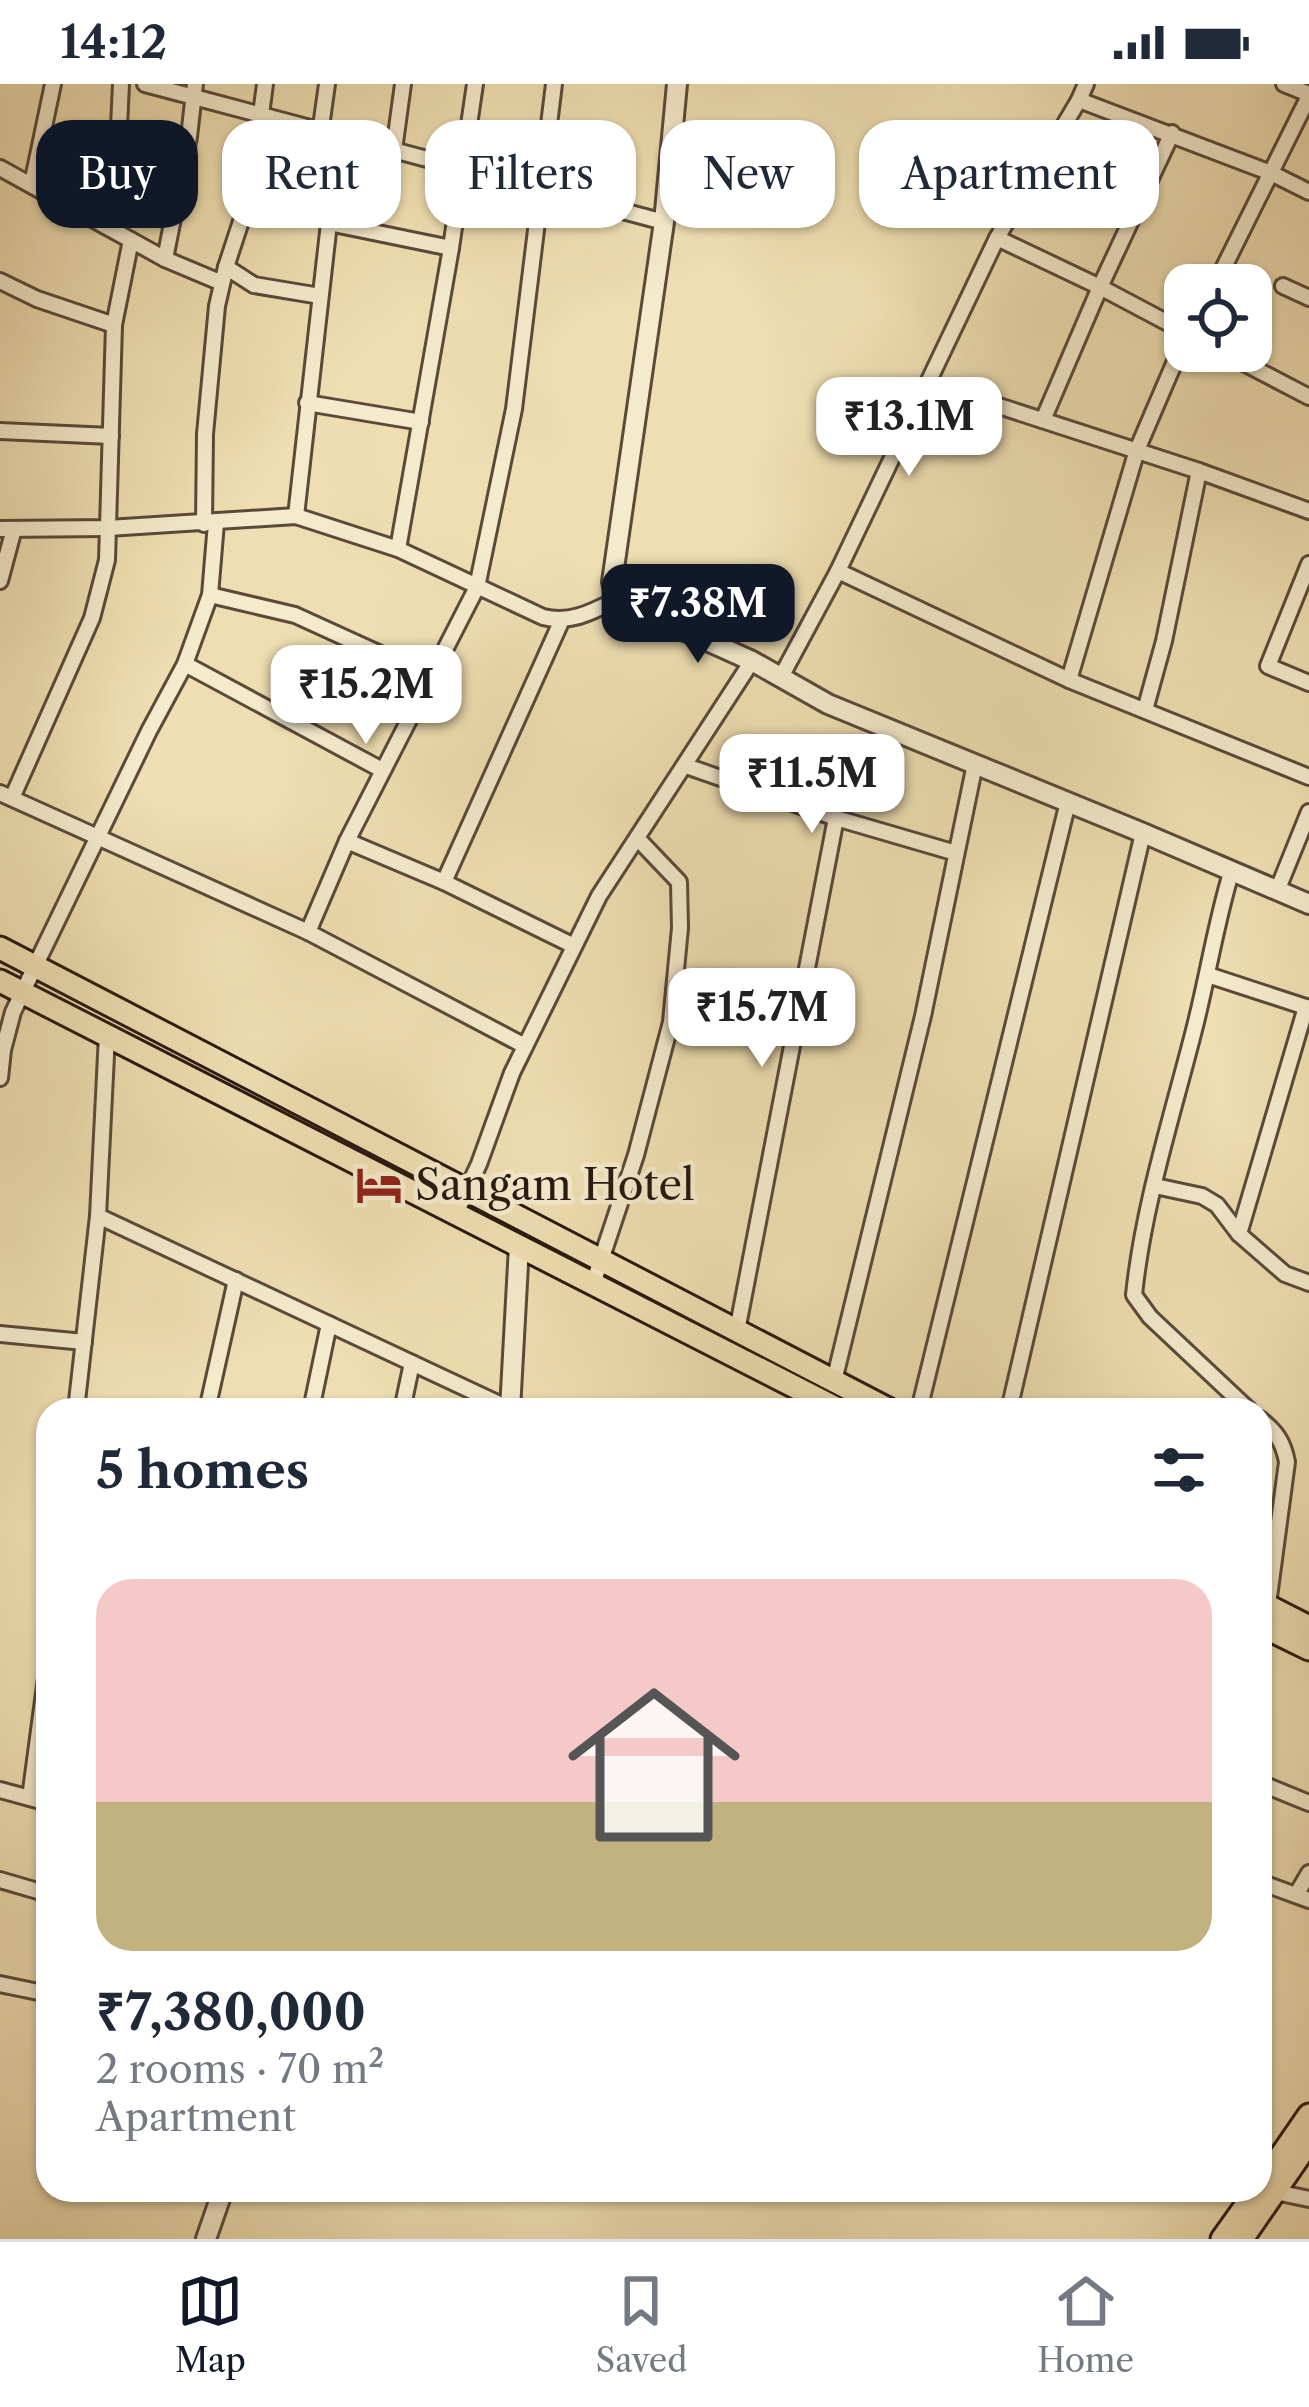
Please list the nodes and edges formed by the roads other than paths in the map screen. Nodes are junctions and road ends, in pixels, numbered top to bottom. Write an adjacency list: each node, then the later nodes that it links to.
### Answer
1 (53, 84): 26 (street)
2 (121, 84): 16 (street)
3 (145, 84): 12 (street)
4 (265, 84): 15 (street)
5 (327, 84): 18 (street)
6 (403, 84): 19 (street)
7 (475, 84): 20 (street)
8 (554, 84): 21 (street)
9 (677, 84): 22 (street)
10 (1086, 84): 14 (street)
11 (1284, 84): 13 (street)
12 (195, 91): 15 (street); 38 (street)
13 (1309, 95): 25 (street)
14 (1079, 100): 23 (street); 35 (street)
15 (262, 116): 17 (street); 40 (street)
16 (119, 120)
17 (277, 120)
18 (322, 120)
19 (398, 120)
20 (470, 120)
21 (550, 120)
22 (674, 120)
23 (1172, 133): 25 (street); 43 (street)
24 (0, 168): 26 (street)
25 (1271, 172): 28 (street); 39 (street)
26 (32, 184): 27 (street)
27 (36, 186)
28 (1309, 192)
29 (109, 228): 36 (street)
30 (328, 228): 44 (street)
31 (353, 228): 37 (street)
32 (454, 228): 37 (street)
33 (538, 228): 68 (street)
34 (663, 228): 70 (street)
35 (997, 238): 43 (street); 50 (street)
36 (130, 240): 38 (street); 47 (street)
37 (451, 248): 54 (street)
38 (165, 259): 40 (street)
39 (1225, 264)
40 (224, 275): 44 (street); 61 (street)
41 (0, 281): 47 (street)
42 (1283, 286): 45 (street)
43 (1100, 287): 46 (street); 53 (street)
44 (320, 296): 52 (street)
45 (1309, 298)
46 (1164, 323)
47 (113, 325): 56 (street)
48 (1170, 372): 57 (street)
49 (1261, 372): 51 (street)
50 (928, 382): 53 (street); 66 (street)
51 (1309, 397)
52 (307, 403): 54 (street); 60 (street)
53 (1043, 420): 57 (street)
54 (421, 422): 64 (street)
55 (0, 431): 56 (street)
56 (111, 436): 62 (street)
57 (1137, 450): 58 (street); 76 (street)
58 (1198, 471): 59 (street); 78 (street)
59 (1309, 511)
60 (296, 516): 61 (street); 64 (street)
61 (210, 523): 62 (street); 69 (street)
62 (108, 528): 63 (street); 83 (street)
63 (7, 529): 67 (street)
64 (398, 549): 68 (street)
65 (1309, 564): 77 (street)
66 (838, 571): 75 (street); 76 (street)
67 (0, 580)
68 (477, 587): 71 (street); 74 (street)
69 (210, 595): 73 (street); 74 (street)
70 (616, 600): 71 (street); 72 (street)
71 (561, 622): 93 (street)
72 (752, 661): 75 (street); 80 (street)
73 (185, 664): 81 (street); 88 (street)
74 (430, 677): 81 (street)
75 (781, 677): 79 (street)
76 (1069, 680): 78 (street)
77 (1309, 683)
78 (1145, 710): 82 (street)
79 (975, 764): 84 (street); 91 (street)
80 (686, 766): 86 (street); 89 (street)
81 (382, 770): 90 (street)
82 (1309, 777)
83 (6, 795): 88 (street)
84 (1068, 802): 87 (street); 131 (street)
85 (1309, 812): 94 (street)
86 (836, 818): 91 (street); 118 (street)
87 (1143, 833): 92 (street); 132 (street)
88 (97, 836): 96 (street); 99 (street)
89 (638, 839): 97 (street); 113 (street)
90 (346, 841): 93 (street); 96 (street)
91 (956, 853): 122 (street)
92 (1232, 873): 94 (street); 100 (street)
93 (444, 882): 97 (street)
94 (1277, 891): 95 (street)
95 (1309, 904)
96 (308, 932): 105 (street)
97 (574, 946): 105 (street)
98 (0, 948): 99 (main road)
99 (36, 967): 102 (street); 108 (main road)
100 (1208, 975): 103 (street); 107 (street)
101 (0, 981): 102 (main road)
102 (24, 993): 104 (main road); 106 (street)
103 (1307, 1007): 111 (street)
104 (107, 1035): 109 (main road); 110 (street)
105 (525, 1046): 108 (street)
106 (0, 1078)
107 (1155, 1186): 111 (street); 133 (street)
108 (467, 1190): 109 (street); 113 (main road)
109 (456, 1214): 112 (main road)
110 (98, 1216): 114 (street); 120 (street)
111 (1239, 1234): 115 (street)
112 (518, 1246): 116 (main road); 128 (street)
113 (601, 1260): 116 (street); 118 (main road)
114 (236, 1280): 117 (street); 124 (street)
115 (1309, 1283)
116 (593, 1284): 129 (main road)
117 (329, 1324): 121 (street); 125 (street)
118 (737, 1330): 122 (main road)
119 (0, 1334): 120 (street)
120 (84, 1342): 123 (street)
121 (412, 1363): 126 (street); 127 (street)
122 (834, 1381): 130 (main road)
123 (77, 1398)
124 (210, 1398)
125 (314, 1398)
126 (405, 1398)
127 (485, 1398)
128 (511, 1398)
129 (816, 1398)
130 (867, 1398)
131 (922, 1398)
132 (1012, 1398)
133 (1236, 1398)
134 (1272, 1432): 135 (street)
135 (1272, 1558)
136 (1272, 1618): 138 (main road)
137 (1272, 1622): 139 (main road)
138 (1309, 1628)
139 (1309, 1649)
140 (36, 1753): 143 (street)
141 (1272, 1788): 145 (street)
142 (0, 1790): 143 (street)
143 (30, 1798): 144 (street)
144 (36, 1800)
145 (1309, 1803)
146 (1309, 1873): 150 (street)
147 (0, 1880): 149 (street)
148 (1272, 1886): 150 (street)
149 (36, 1890)
150 (1303, 1898)
151 (0, 1984): 152 (street)
152 (36, 1992)
153 (1309, 2116): 155 (main road)
154 (1309, 2142): 156 (main road)
155 (1272, 2175)
156 (1272, 2180)
157 (1272, 2191): 158 (street)
158 (1309, 2199)
159 (220, 2202): 162 (street)
160 (1252, 2202): 163 (main road)
161 (1258, 2202): 164 (main road)
162 (206, 2239)
163 (1222, 2239)
164 (1242, 2239)

